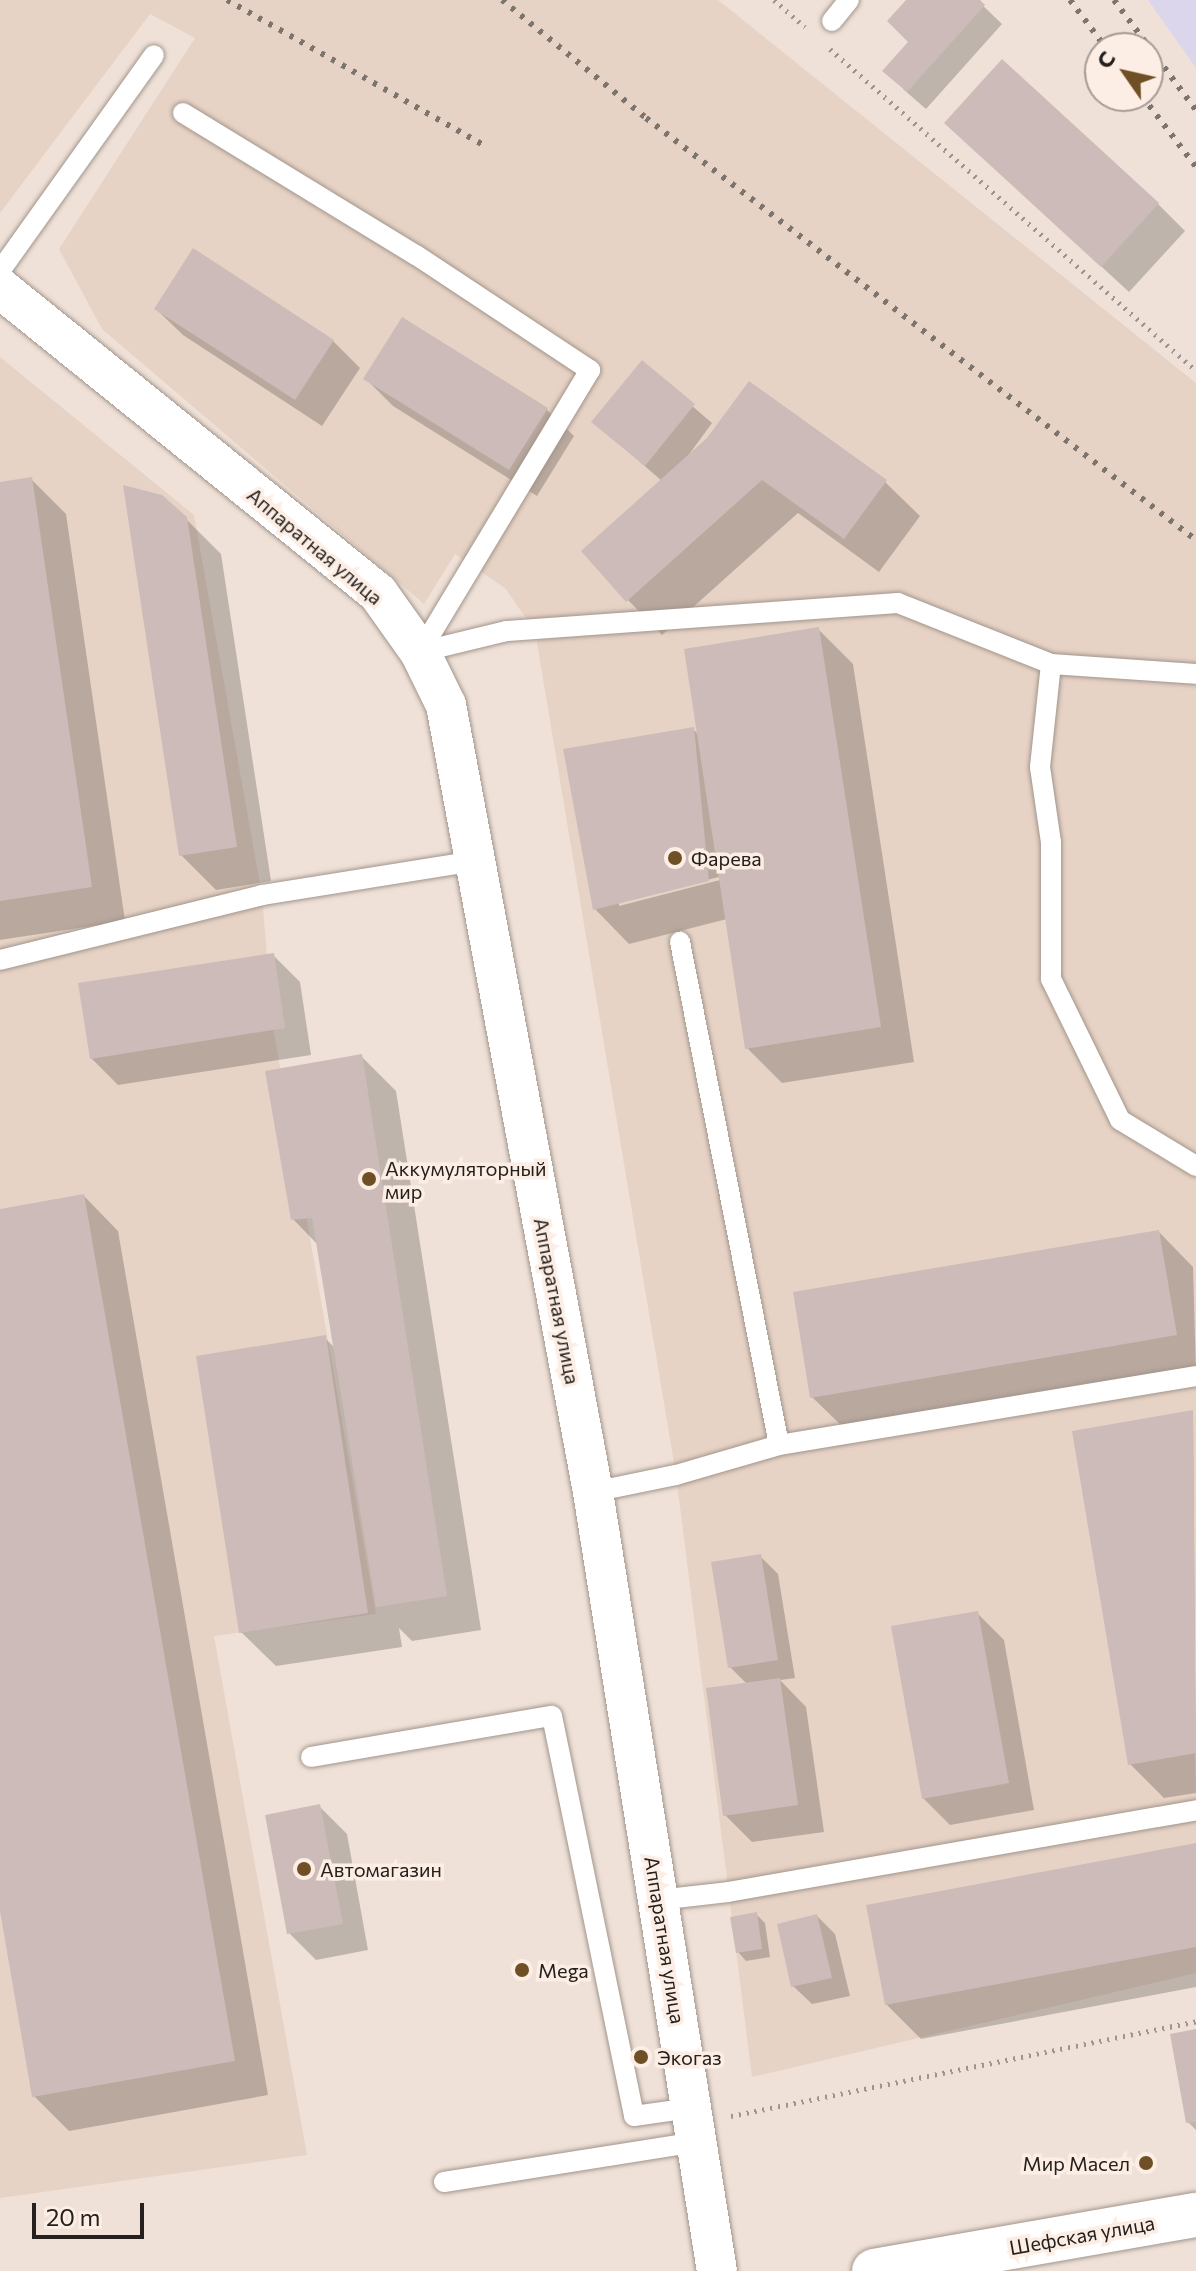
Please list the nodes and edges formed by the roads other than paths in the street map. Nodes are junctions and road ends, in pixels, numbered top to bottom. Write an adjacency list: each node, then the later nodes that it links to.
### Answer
1 (849, 0): 2 (lane)
2 (832, 21)
3 (154, 55): 5 (lane)
4 (183, 113): 7 (lane)
5 (0, 271)
6 (0, 288): 7 (street, Аппаратная улица)
7 (420, 652): 8 (lane); 10 (street, Аппаратная улица)
8 (1051, 664): 9 (lane); 13 (lane)
9 (1196, 674)
10 (475, 861): 12 (lane); 16 (street, Аппаратная улица)
11 (680, 942): 15 (lane)
12 (0, 960)
13 (1196, 1166)
14 (1196, 1376): 15 (lane)
15 (779, 1445): 16 (lane)
16 (593, 1492): 19 (street, Аппаратная улица)
17 (311, 1757): 20 (lane)
18 (1196, 1810): 19 (lane)
19 (658, 1900): 20 (street, Аппаратная улица)
20 (694, 2124): 21 (lane); 23 (street, Аппаратная улица)
21 (444, 2182)
22 (1196, 2215): 24 (main road, Шефская улица)
23 (717, 2271)
24 (874, 2271)

